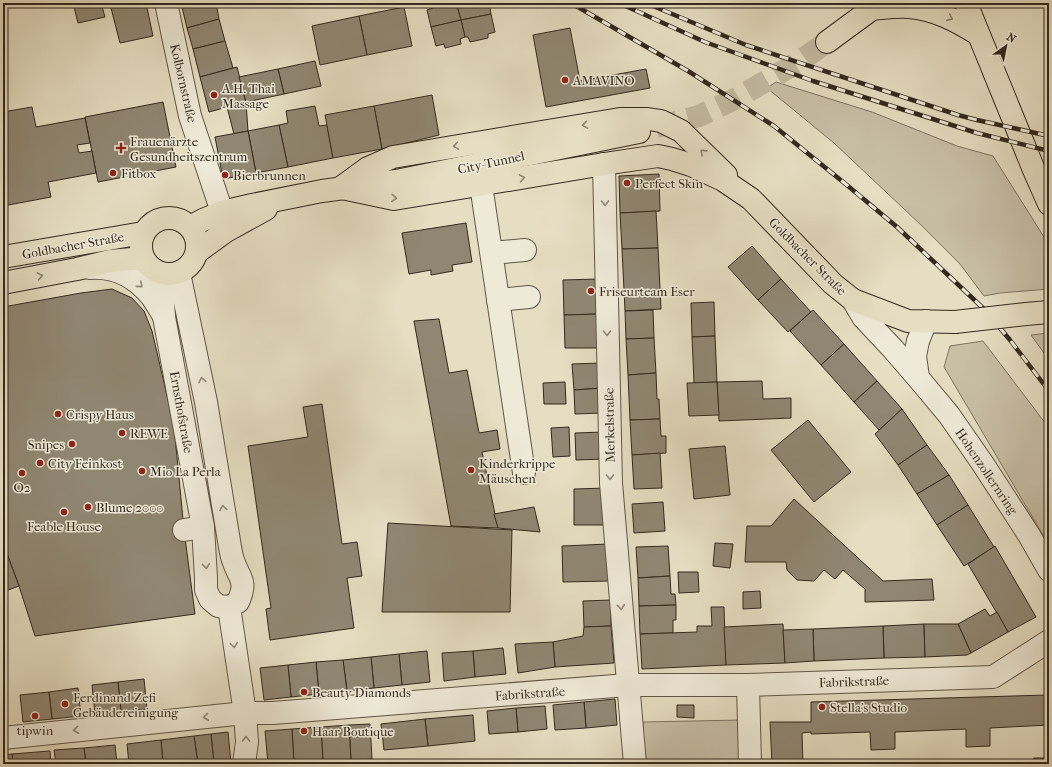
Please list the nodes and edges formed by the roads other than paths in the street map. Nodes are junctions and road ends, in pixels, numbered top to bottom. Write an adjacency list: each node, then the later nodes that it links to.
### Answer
1 (166, 3): 14 (street, Kolbornstraße)
2 (966, 3): 4 (main road)
3 (875, 5): 4 (main road, one-way to 4); 5 (main road)
4 (978, 34): 13 (main road)
5 (827, 42)
6 (661, 121): 8 (main road); 11 (main road, one-way to 11); 12 (main road, one-way to 6)
7 (639, 132): 11 (main road, City-Tunnel)
8 (658, 156): 9 (main road, Goldbacher Straße); 12 (main road, Goldbacher Straße)
9 (604, 164): 10 (main road, Goldbacher Straße, one-way to 9); 36 (street, Merkelstraße, one-way to 36)
10 (482, 185): 11 (main road, Goldbacher Straße, one-way to 10); 19 (street)
11 (342, 188): 14 (main road)
12 (751, 199): 27 (main road, Goldbacher Straße)
13 (1049, 204)
14 (224, 222): 15 (main road); 18 (main road)
15 (190, 227): 16 (main road); 18 (main road)
16 (143, 233): 20 (main road, Goldbacher Straße); 21 (main road)
17 (525, 250): 19 (street)
18 (197, 252): 23 (main road)
19 (492, 253): 26 (street)
20 (3, 257)
21 (143, 258): 22 (main road, Goldbacher Straße); 23 (main road)
22 (77, 269): 24 (main road, Goldbacher Straße, one-way to 22); 29 (street, one-way to 29)
23 (170, 273): 29 (street, Ernsthofstraße); 34 (street, Ernsthofstraße, one-way to 23)
24 (3, 283)
25 (529, 297): 26 (street)
26 (498, 300): 32 (street)
27 (853, 300): 30 (main road, Goldbacher Straße); 31 (street, Hohenzollernring)
28 (1049, 312): 30 (main road, Goldbacher Straße, bridge)
29 (164, 317): 34 (street, Ernsthofstraße, one-way to 34)
30 (926, 321): 31 (street)
31 (918, 377): 33 (street, Hohenzollernring)
32 (524, 473)
33 (1049, 570)
34 (229, 607): 38 (street, one-way to 38)
35 (1049, 641): 37 (street, Fabrikstraße)
36 (627, 685): 37 (street, Fabrikstraße); 38 (street, Fabrikstraße); 41 (street, Merkelstraße)
37 (748, 685): 42 (street)
38 (245, 713): 39 (street, Fabrikstraße, one-way to 39); 40 (street, one-way to 38)
39 (3, 738)
40 (244, 764)
41 (635, 764)
42 (750, 764)

